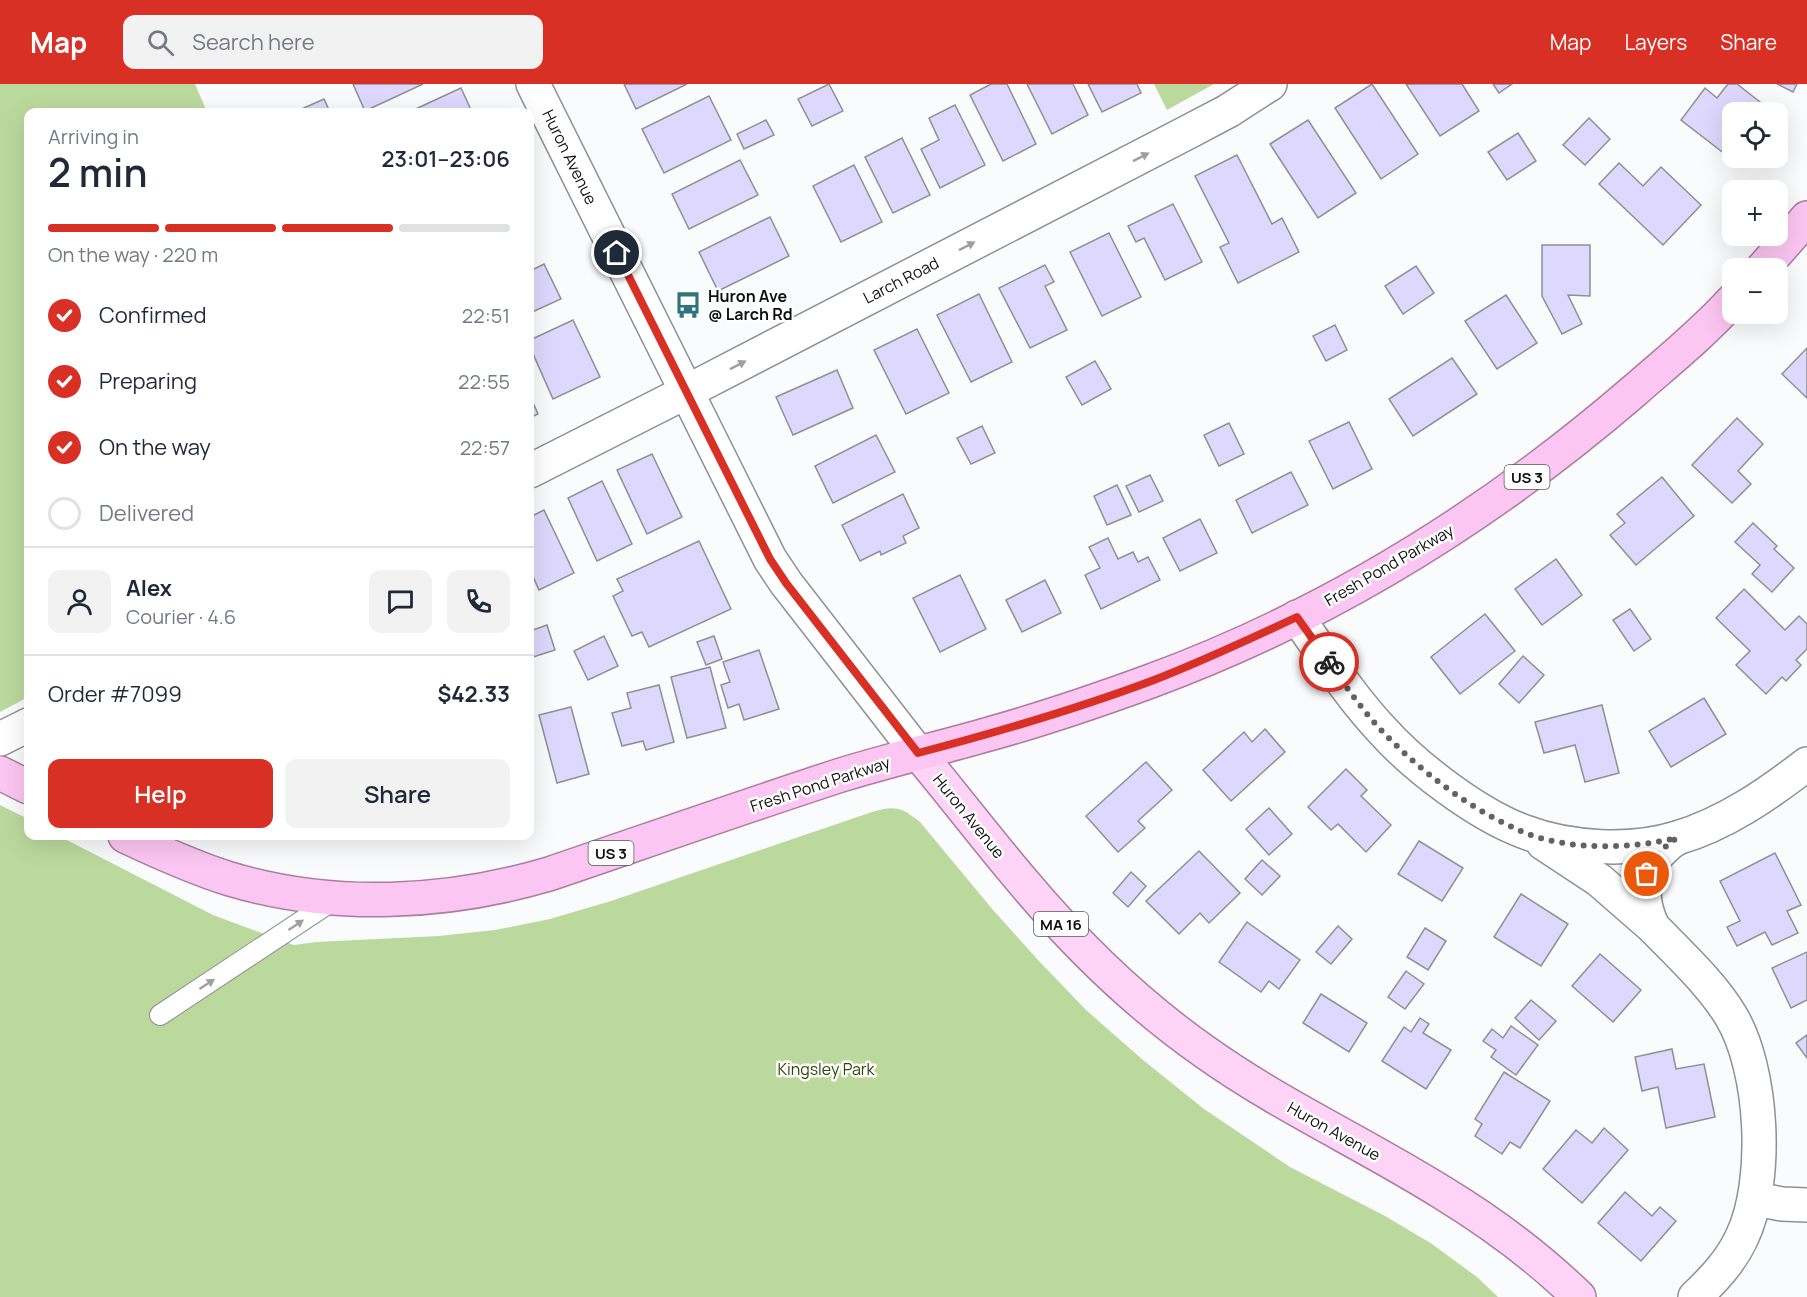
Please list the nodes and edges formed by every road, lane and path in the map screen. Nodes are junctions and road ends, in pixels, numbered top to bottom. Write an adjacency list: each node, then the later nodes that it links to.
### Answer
1 (533, 84): 6 (street, Huron Avenue)
2 (1270, 84): 6 (street, Larch Road, one-way to 2)
3 (1807, 218): 4 (highway)
4 (1772, 258)
5 (1722, 311): 8 (highway, Fresh Pond Parkway / US 3)
6 (686, 392): 7 (street, Larch Road); 9 (street, Huron Avenue)
7 (534, 469)
8 (1297, 617): 9 (highway, Fresh Pond Parkway / US 3); 13 (street)
9 (918, 753): 16 (highway, Fresh Pond Parkway / US 3); 21 (main road, Huron Avenue / MA 16)
10 (1807, 764): 14 (street)
11 (0, 773): 12 (highway)
12 (24, 785)
13 (1523, 832): 14 (street); 17 (street)
14 (1677, 838): 17 (street)
15 (134, 840): 16 (highway, Fresh Pond Parkway / US 3)
16 (338, 897): 18 (lane, one-way to 16)
17 (1653, 927): 19 (street)
18 (160, 1015)
19 (1755, 1199): 20 (street); 22 (street)
20 (1807, 1205)
21 (1579, 1297)
22 (1695, 1297)

